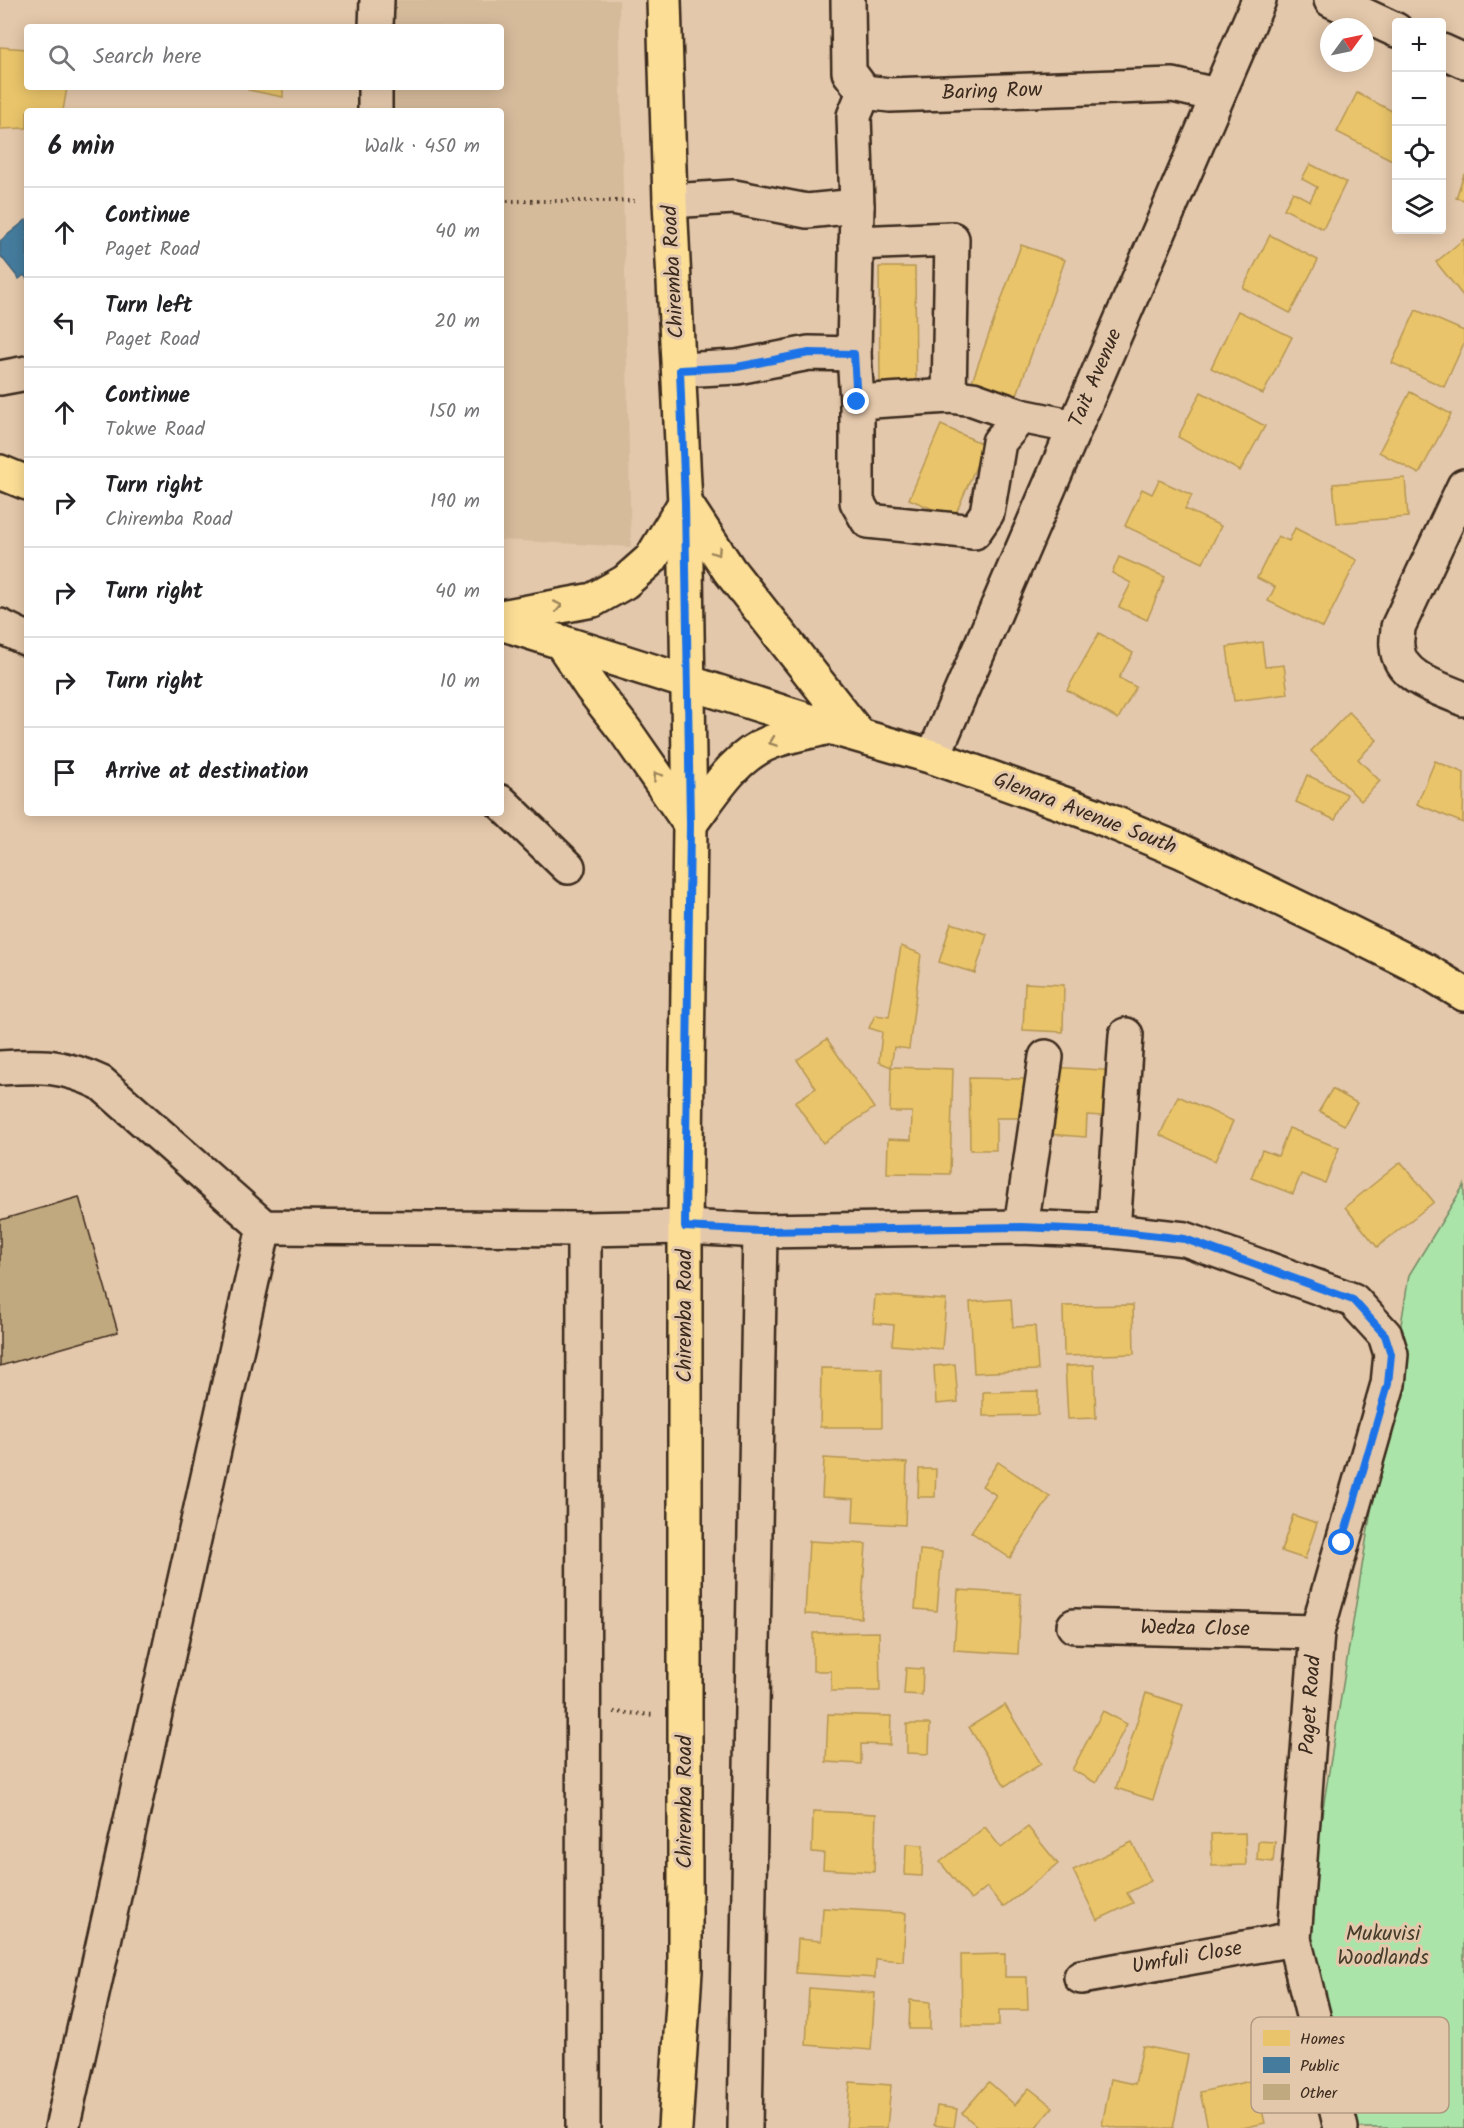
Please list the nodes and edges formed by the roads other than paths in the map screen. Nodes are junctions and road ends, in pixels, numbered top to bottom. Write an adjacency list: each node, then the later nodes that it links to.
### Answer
1 (377, 0): 6 (street)
2 (664, 0): 14 (main road, Chiremba Road)
3 (848, 0): 11 (street)
4 (1259, 0): 12 (street, Tait Avenue)
5 (1331, 0): 7 (street)
6 (376, 24)
7 (1392, 28)
8 (1446, 53): 9 (street)
9 (1464, 61)
10 (375, 90): 13 (street)
11 (864, 92): 12 (street, Baring Row); 15 (street)
12 (1216, 96): 24 (street, Tait Avenue)
13 (375, 108)
14 (670, 201): 15 (street); 18 (main road, Chiremba Road)
15 (857, 206): 16 (street)
16 (856, 243): 17 (street); 21 (street)
17 (854, 354): 18 (street); 22 (street)
18 (680, 370): 28 (main road, Chiremba Road)
19 (24, 374): 20 (street)
20 (0, 378)
21 (949, 396): 22 (street); 23 (street)
22 (857, 402): 23 (street)
23 (1021, 416): 24 (street)
24 (1075, 427): 37 (street, Tait Avenue)
25 (0, 472): 26 (main road)
26 (24, 482)
27 (1464, 486): 35 (street)
28 (685, 503): 29 (main road, one-way to 28); 34 (main road, Chiremba Road); 36 (main road, one-way to 36)
29 (504, 616)
30 (504, 624): 33 (main road, Glenara Avenue South)
31 (0, 627): 32 (street)
32 (24, 638)
33 (561, 642): 34 (main road, Glenara Avenue South); 39 (main road, one-way to 33)
34 (687, 681): 36 (main road, Glenara Avenue South); 39 (main road, Chiremba Road)
35 (1464, 699)
36 (844, 731): 37 (main road, Glenara Avenue South); 39 (main road, one-way to 39)
37 (933, 757): 41 (main road, Glenara Avenue South)
38 (504, 805): 40 (street)
39 (690, 824): 46 (main road, Chiremba Road)
40 (568, 867)
41 (1464, 994)
42 (1126, 1035): 50 (street)
43 (1046, 1057): 47 (street)
44 (0, 1068): 45 (street)
45 (264, 1227): 48 (street); 57 (street)
46 (685, 1227): 48 (street); 49 (street); 59 (main road, Chiremba Road)
47 (1021, 1227): 49 (street); 50 (street)
48 (584, 1229): 58 (street)
49 (760, 1231): 60 (street)
50 (1113, 1231): 52 (street, Paget Road)
51 (1074, 1626): 52 (street, Wedza Close)
52 (1317, 1632): 53 (street, Paget Road)
53 (1294, 1939): 54 (street, Umfuli Close); 55 (street, Paget Road)
54 (1081, 1977)
55 (1313, 2017)
56 (1337, 2113): 61 (street, Paget Road)
57 (62, 2128)
58 (583, 2128)
59 (675, 2128)
60 (745, 2128)
61 (1341, 2128)

